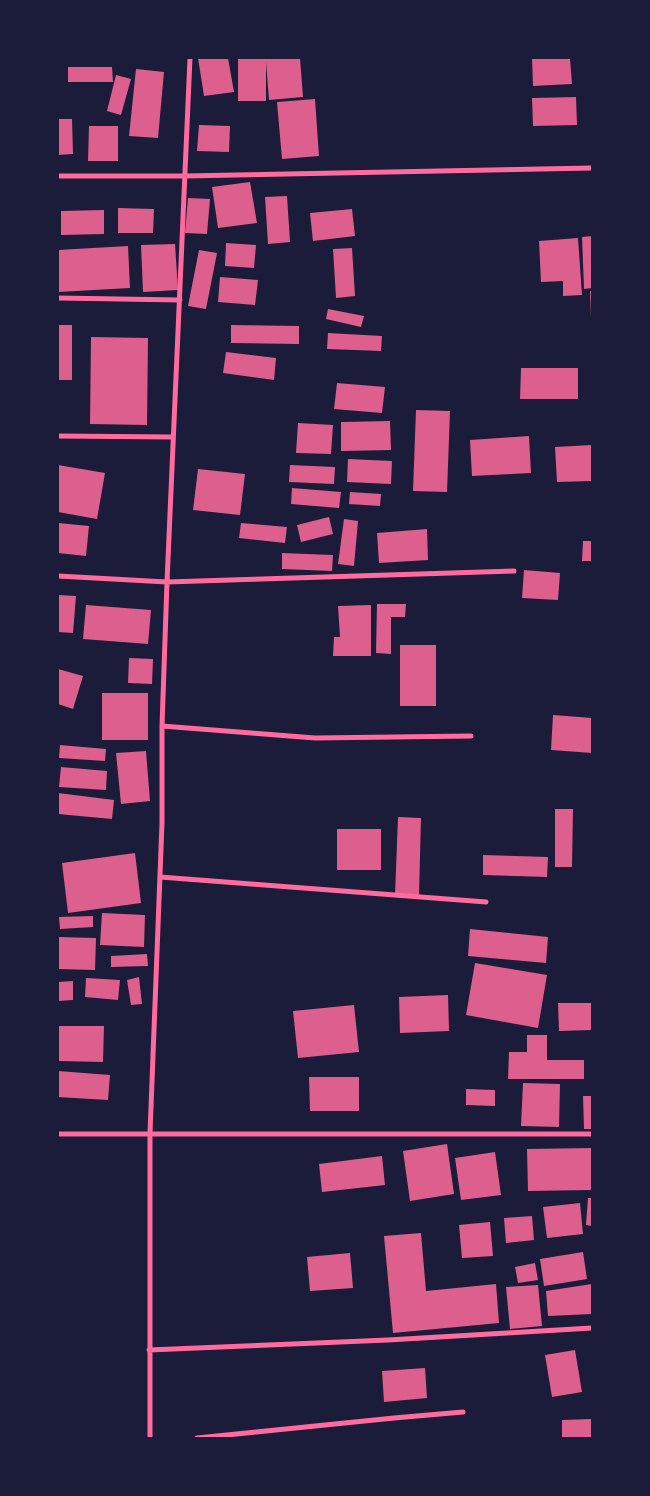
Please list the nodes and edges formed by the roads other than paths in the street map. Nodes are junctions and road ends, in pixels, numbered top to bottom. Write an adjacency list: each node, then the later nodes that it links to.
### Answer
1 (190, 58): 4 (street)
2 (592, 168): 4 (street)
3 (58, 176): 4 (street)
4 (185, 176): 6 (street)
5 (58, 298): 6 (street)
6 (180, 300): 8 (street)
7 (58, 436): 8 (street)
8 (173, 437): 11 (street)
9 (514, 571): 11 (street)
10 (58, 576): 11 (street)
11 (167, 582): 12 (street)
12 (162, 726): 13 (street); 14 (street)
13 (471, 736)
14 (160, 877): 15 (street); 16 (street)
15 (486, 902)
16 (150, 1133): 17 (street); 18 (street); 20 (street)
17 (58, 1134)
18 (592, 1134)
19 (592, 1328): 20 (street)
20 (149, 1350): 22 (street)
21 (463, 1412): 23 (street)
22 (150, 1438)
23 (197, 1438)

